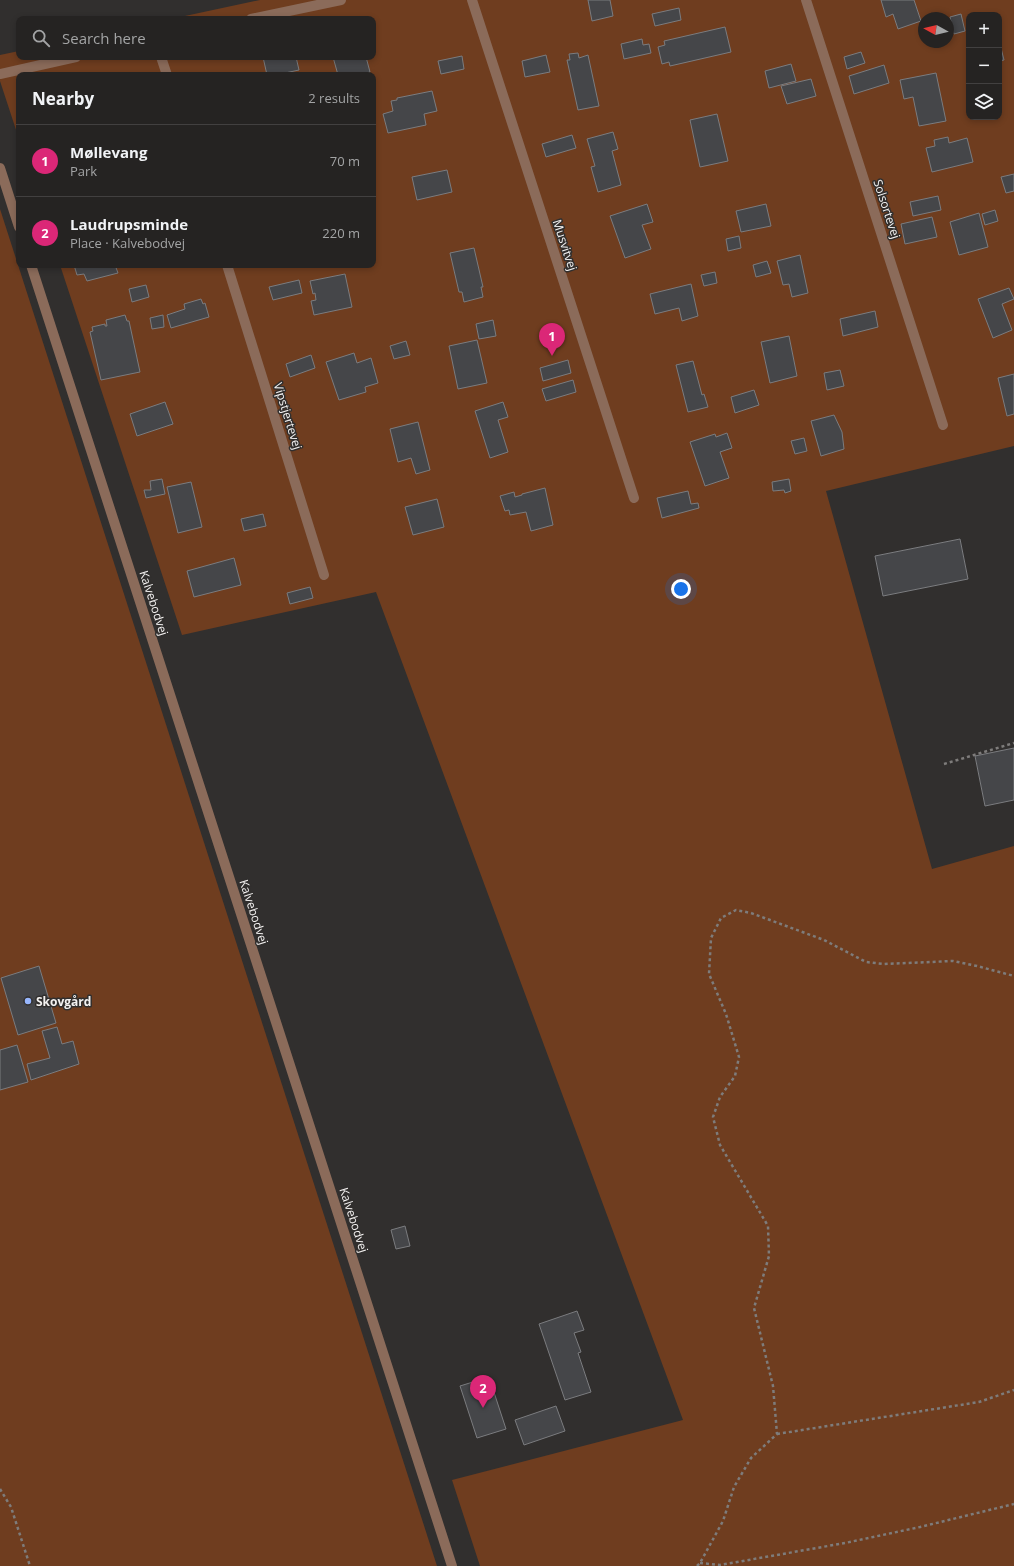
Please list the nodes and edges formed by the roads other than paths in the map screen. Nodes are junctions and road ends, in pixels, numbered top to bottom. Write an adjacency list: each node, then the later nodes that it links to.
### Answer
1 (341, 0): 4 (street)
2 (472, 0): 14 (street, Musvitvej)
3 (806, 0): 13 (street, Solsortevej)
4 (265, 16)
5 (63, 60): 8 (street)
6 (162, 60): 7 (street)
7 (166, 72)
8 (0, 74)
9 (0, 168): 10 (street)
10 (16, 217)
11 (32, 268): 16 (street, Kalvebodvej)
12 (228, 268): 15 (street, Vipstjertevej)
13 (943, 425)
14 (634, 498)
15 (324, 575)
16 (452, 1566)

